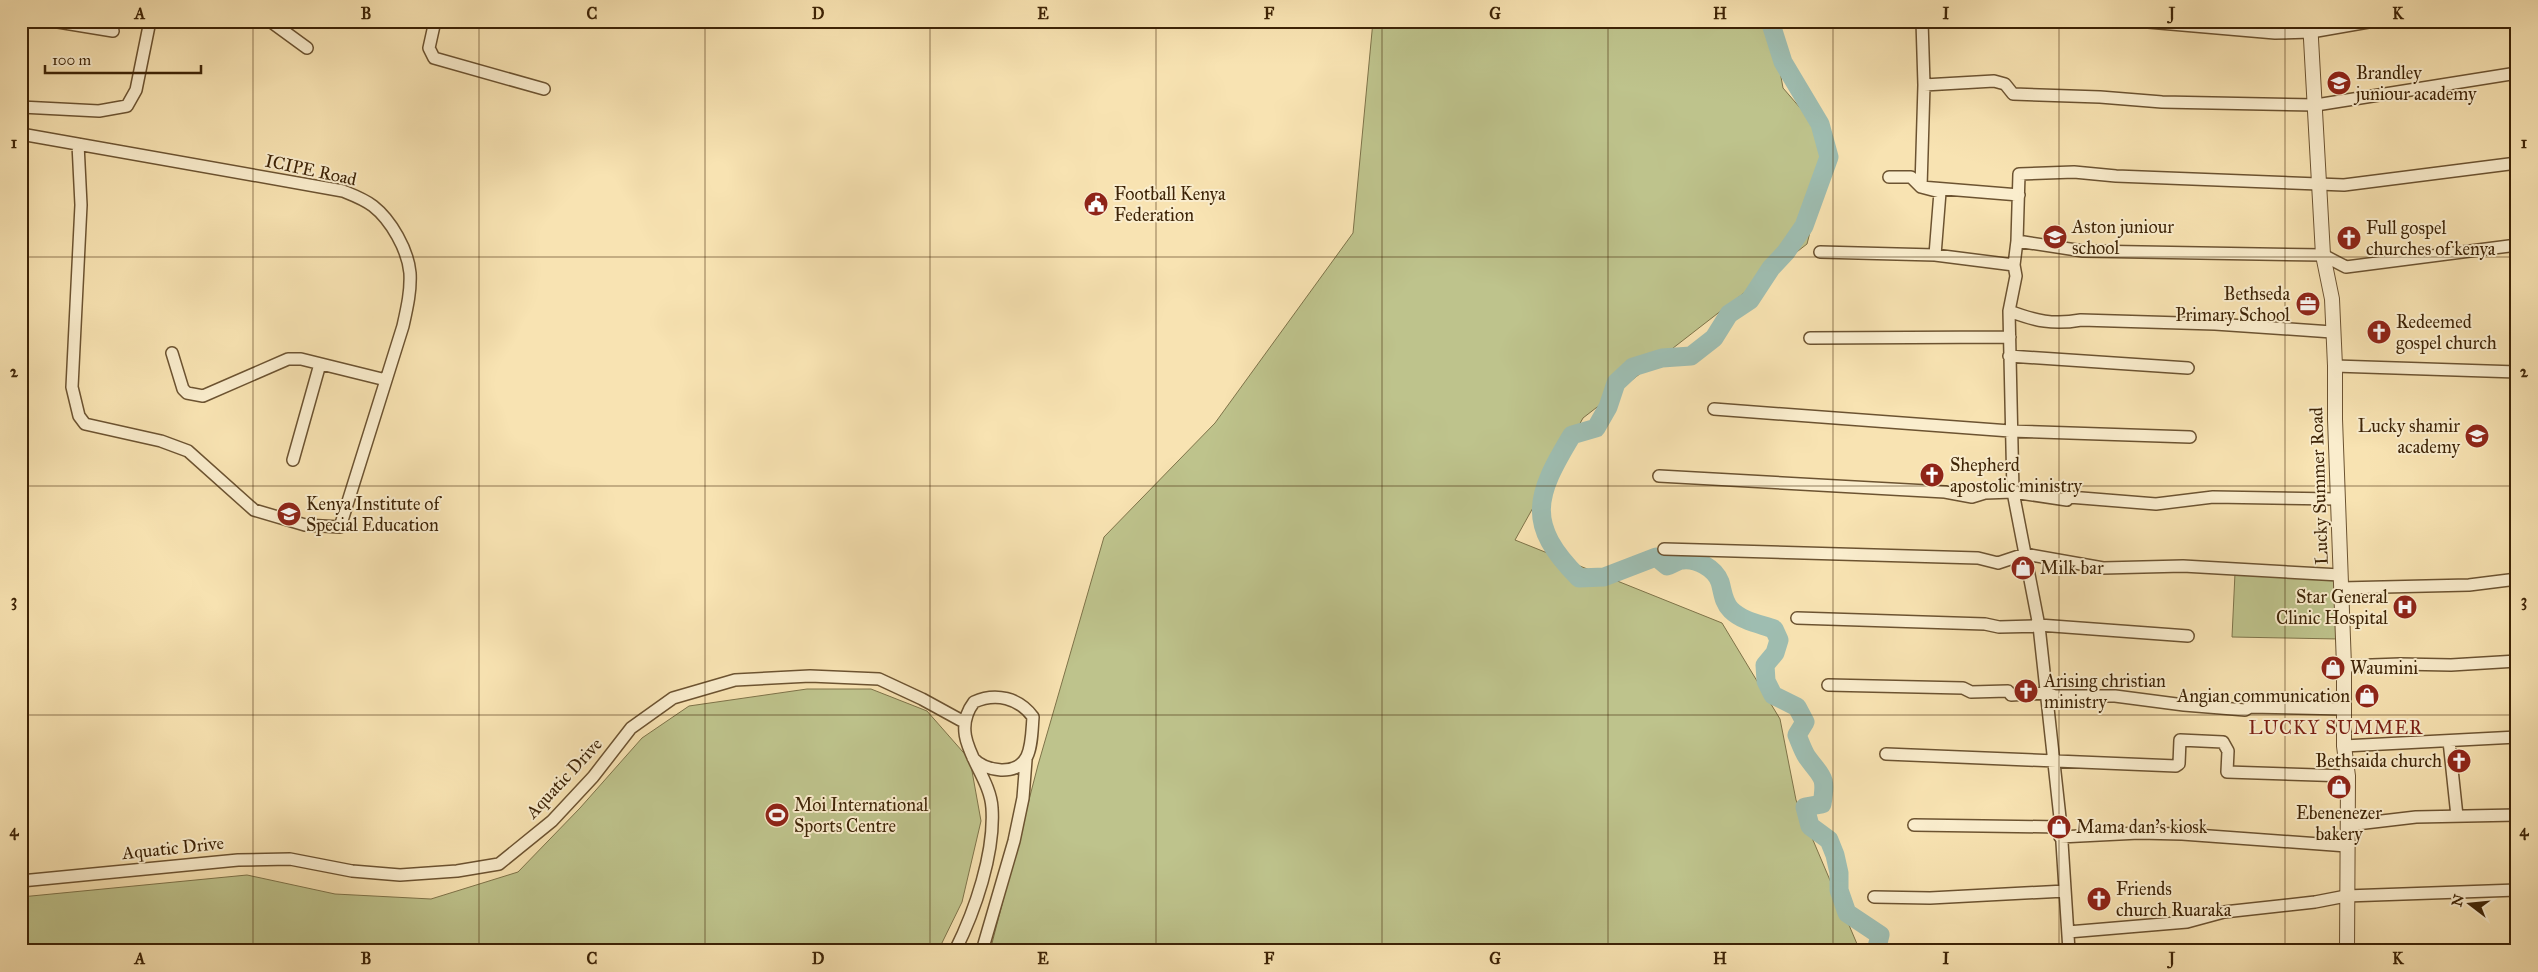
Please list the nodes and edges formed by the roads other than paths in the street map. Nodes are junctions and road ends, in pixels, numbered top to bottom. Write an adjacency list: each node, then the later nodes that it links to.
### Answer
1 (52, 21): 9 (street)
2 (150, 21): 15 (street)
3 (270, 21): 10 (street)
4 (435, 21): 13 (street)
5 (1922, 21): 12 (street)
6 (2020, 21): 8 (street)
7 (2374, 21): 8 (street)
8 (2310, 27): 14 (street, Lucky Summer Road)
9 (113, 31)
10 (307, 48)
11 (2517, 73): 14 (street)
12 (1924, 85): 14 (street); 21 (street)
13 (544, 89)
14 (2316, 105): 20 (street, Lucky Summer Road)
15 (21, 107)
16 (21, 134): 17 (street, ICIPE Road)
17 (78, 144): 39 (street, ICIPE Road); 39 (street, ICIPE Road)
18 (2517, 163): 20 (street)
19 (1889, 177): 21 (street)
20 (2320, 184): 22 (street); 27 (street, Lucky Summer Road)
21 (1921, 187): 22 (street); 26 (street)
22 (2019, 195): 23 (street)
23 (2017, 241): 27 (street); 28 (street)
24 (2517, 245): 27 (street)
25 (1820, 252): 26 (street)
26 (1934, 255): 28 (street)
27 (2323, 255): 30 (street, Lucky Summer Road)
28 (2014, 266): 29 (street)
29 (2009, 311): 30 (street); 31 (street)
30 (2332, 332): 36 (street, Lucky Summer Road)
31 (2010, 337): 32 (street); 34 (street)
32 (1810, 338)
33 (172, 353): 35 (street)
34 (2009, 356): 37 (street); 41 (street)
35 (320, 364): 39 (street); 43 (street)
36 (2335, 366): 38 (street); 46 (street, Lucky Summer Road)
37 (2188, 368)
38 (2517, 372)
39 (386, 380)
40 (1714, 408): 41 (street)
41 (2010, 431): 42 (street); 45 (street)
42 (2190, 437)
43 (294, 460)
44 (1659, 476): 45 (street)
45 (2012, 492): 46 (street); 48 (street)
46 (2337, 499): 50 (street, Lucky Summer Road)
47 (1664, 549): 48 (street)
48 (2026, 554): 50 (street); 52 (street)
49 (2517, 579): 50 (street)
50 (2340, 582): 55 (street, Lucky Summer Road)
51 (1797, 618): 52 (street)
52 (2039, 625): 53 (street); 57 (street)
53 (2188, 636)
54 (2517, 661): 55 (street)
55 (2344, 666): 58 (street, Lucky Summer Road)
56 (1828, 685): 57 (street)
57 (2046, 693): 58 (street); 66 (street)
58 (2344, 709): 62 (street, Lucky Summer Road)
59 (964, 722): 64 (street); 65 (street); 74 (street, Aquatic Drive)
60 (2517, 737): 61 (street)
61 (2449, 741): 62 (street); 69 (street)
62 (2344, 746): 67 (street, Lucky Summer Road)
63 (1886, 754): 66 (street)
64 (973, 758): 65 (street); 80 (street)
65 (1026, 760): 81 (street)
66 (2053, 760): 67 (street); 72 (street)
67 (2348, 776): 71 (street, Lucky Summer Road)
68 (2517, 815): 69 (street)
69 (2457, 816): 71 (street)
70 (1914, 825): 72 (street)
71 (2348, 825): 73 (street, Lucky Summer Road)
72 (2060, 832): 73 (street); 76 (street)
73 (2348, 846): 77 (street, Lucky Summer Road)
74 (21, 881)
75 (2517, 890): 77 (street)
76 (2065, 892): 78 (street); 79 (street)
77 (2346, 896): 79 (street); 83 (street, Lucky Summer Road)
78 (1874, 897)
79 (2068, 932): 82 (street)
80 (955, 951)
81 (982, 951)
82 (2069, 951)
83 (2347, 951)

